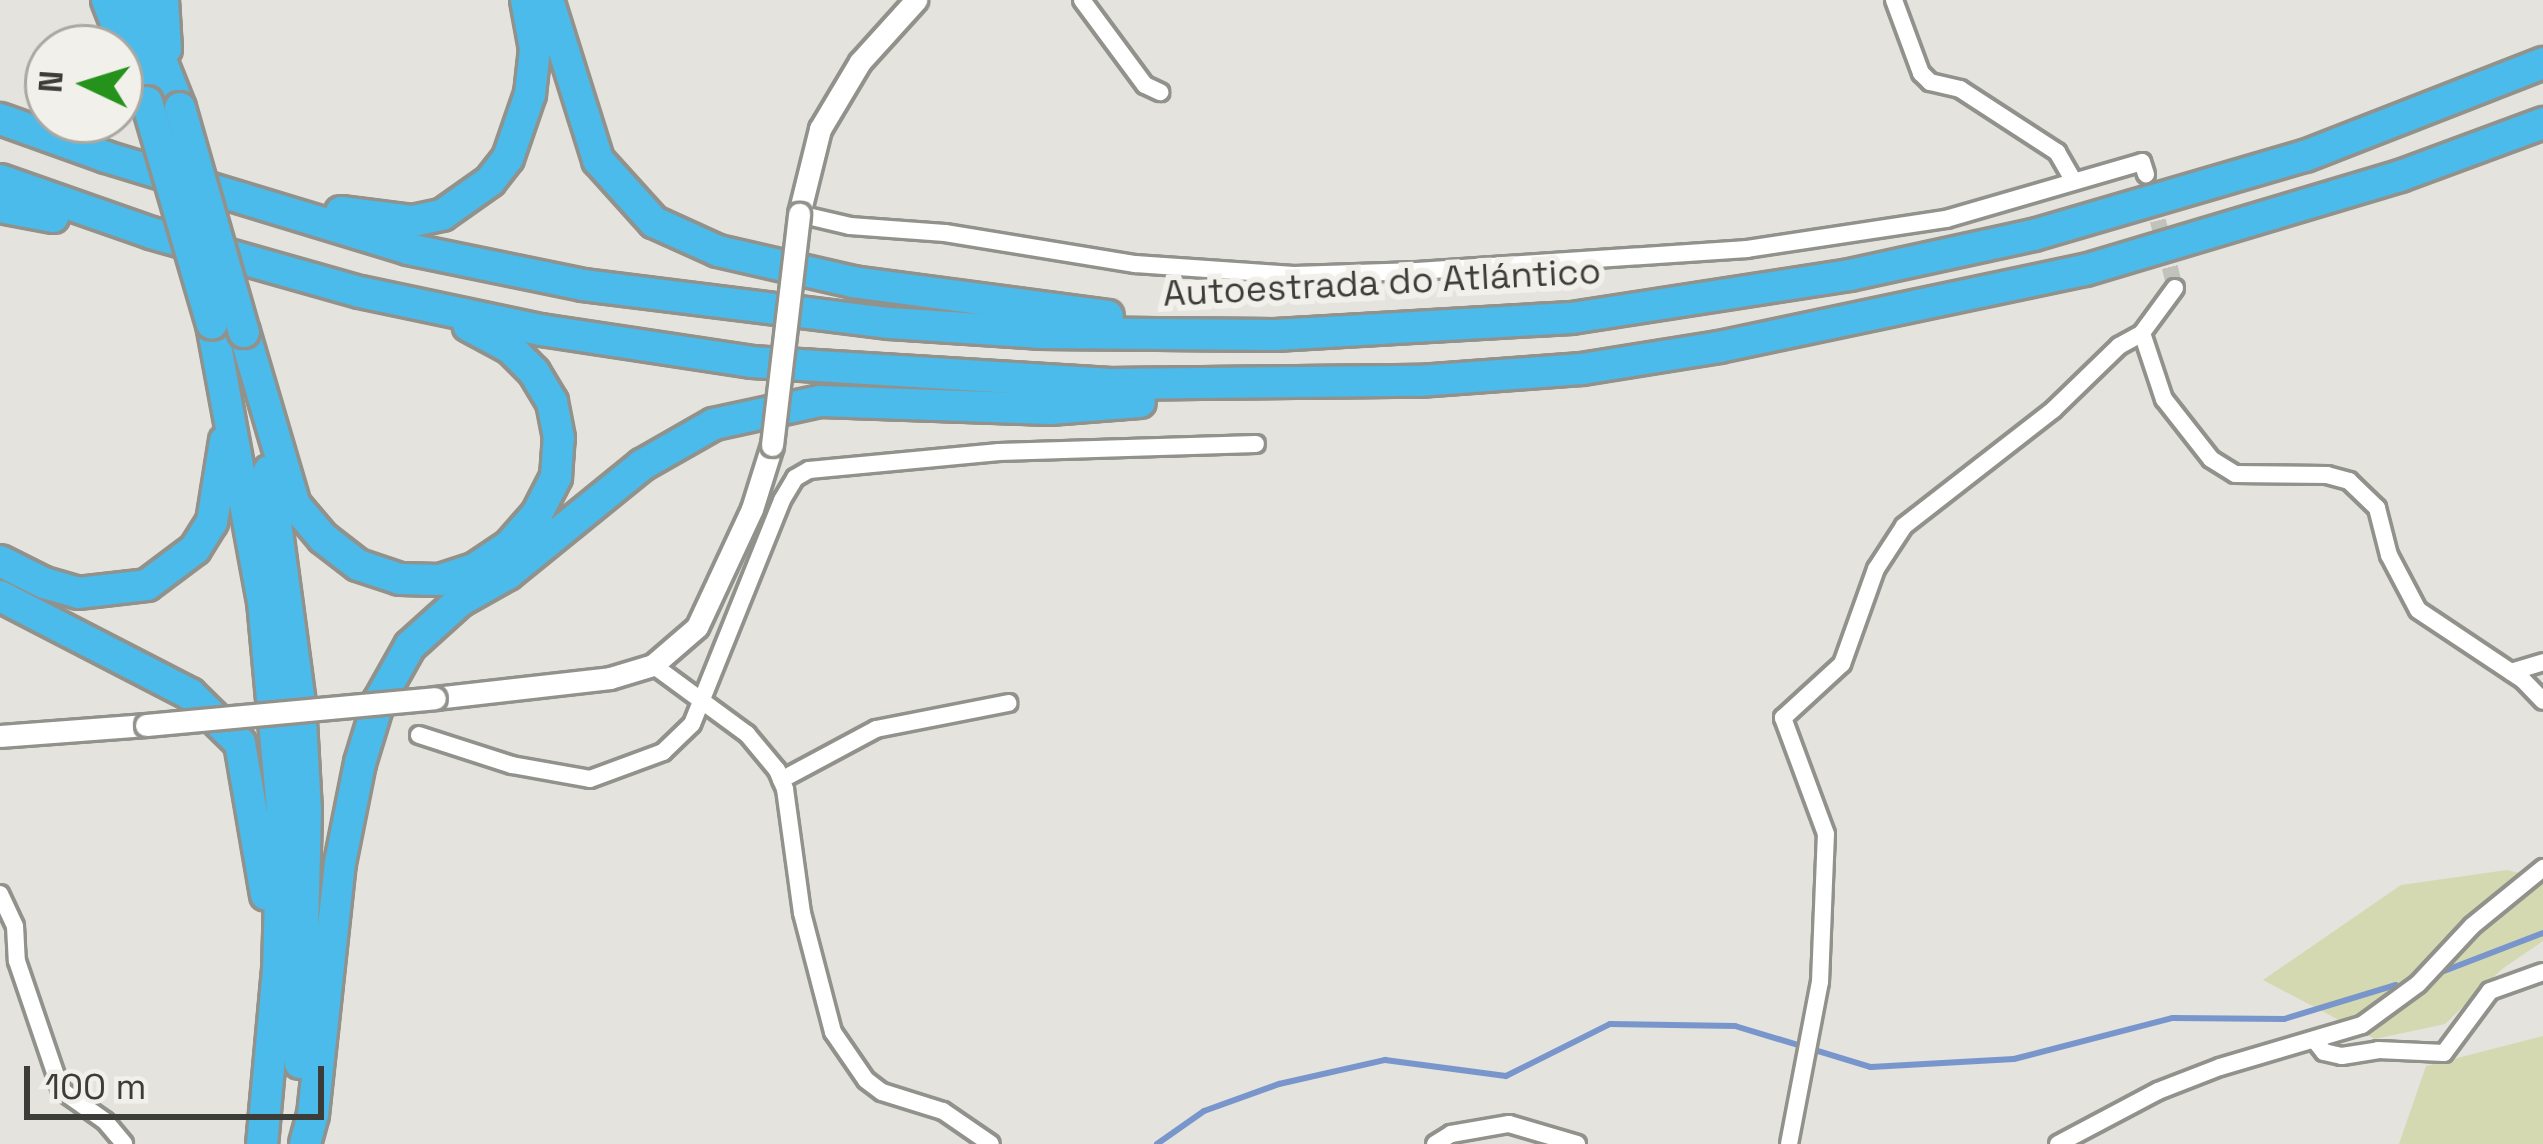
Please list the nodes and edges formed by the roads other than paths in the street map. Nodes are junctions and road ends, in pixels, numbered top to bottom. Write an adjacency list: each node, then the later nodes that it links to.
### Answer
1 (137, 0): 9 (highway)
2 (164, 0): 9 (highway)
3 (526, 0): 15 (highway)
4 (548, 0): 25 (highway)
5 (916, 0): 20 (street)
6 (1082, 0): 10 (street)
7 (1894, 0): 18 (street)
8 (2543, 63): 25 (highway, Autoestrada do Atlántico)
9 (167, 73): 26 (highway, bridge)
10 (1160, 92)
11 (144, 96): 28 (highway, bridge)
12 (0, 104): 15 (highway)
13 (0, 119): 15 (highway, Autoestrada do Atlántico)
14 (2543, 123): 27 (highway)
15 (106, 157): 25 (highway, Autoestrada do Atlántico)
16 (2146, 174): 18 (street)
17 (0, 180): 21 (highway)
18 (2074, 182): 20 (street)
19 (0, 207): 21 (highway)
20 (799, 214): 33 (street, bridge)
21 (151, 233): 23 (highway)
22 (2175, 288): 24 (street)
23 (360, 292): 26 (highway); 27 (highway)
24 (2142, 333): 34 (street); 53 (street)
25 (1275, 335)
26 (248, 342): 48 (highway)
27 (1419, 381): 49 (highway)
28 (230, 400): 30 (highway); 43 (highway)
29 (1256, 444): 35 (street)
30 (0, 561)
31 (0, 596): 43 (highway)
32 (2543, 662): 34 (street)
33 (653, 665): 35 (street); 39 (street, bridge)
34 (2511, 672): 36 (street)
35 (704, 699): 38 (street); 40 (street)
36 (2543, 700)
37 (1008, 703): 40 (street)
38 (419, 735)
39 (0, 736)
40 (781, 780): 50 (street)
41 (2543, 868): 45 (street)
42 (0, 894): 46 (street)
43 (278, 969): 47 (highway)
44 (2543, 972): 45 (street)
45 (2316, 1042): 54 (street)
46 (124, 1144)
47 (262, 1144)
48 (292, 1144)
49 (305, 1144)
50 (991, 1144)
51 (1435, 1144): 52 (street)
52 (1577, 1144)
53 (1789, 1144)
54 (2058, 1144)

